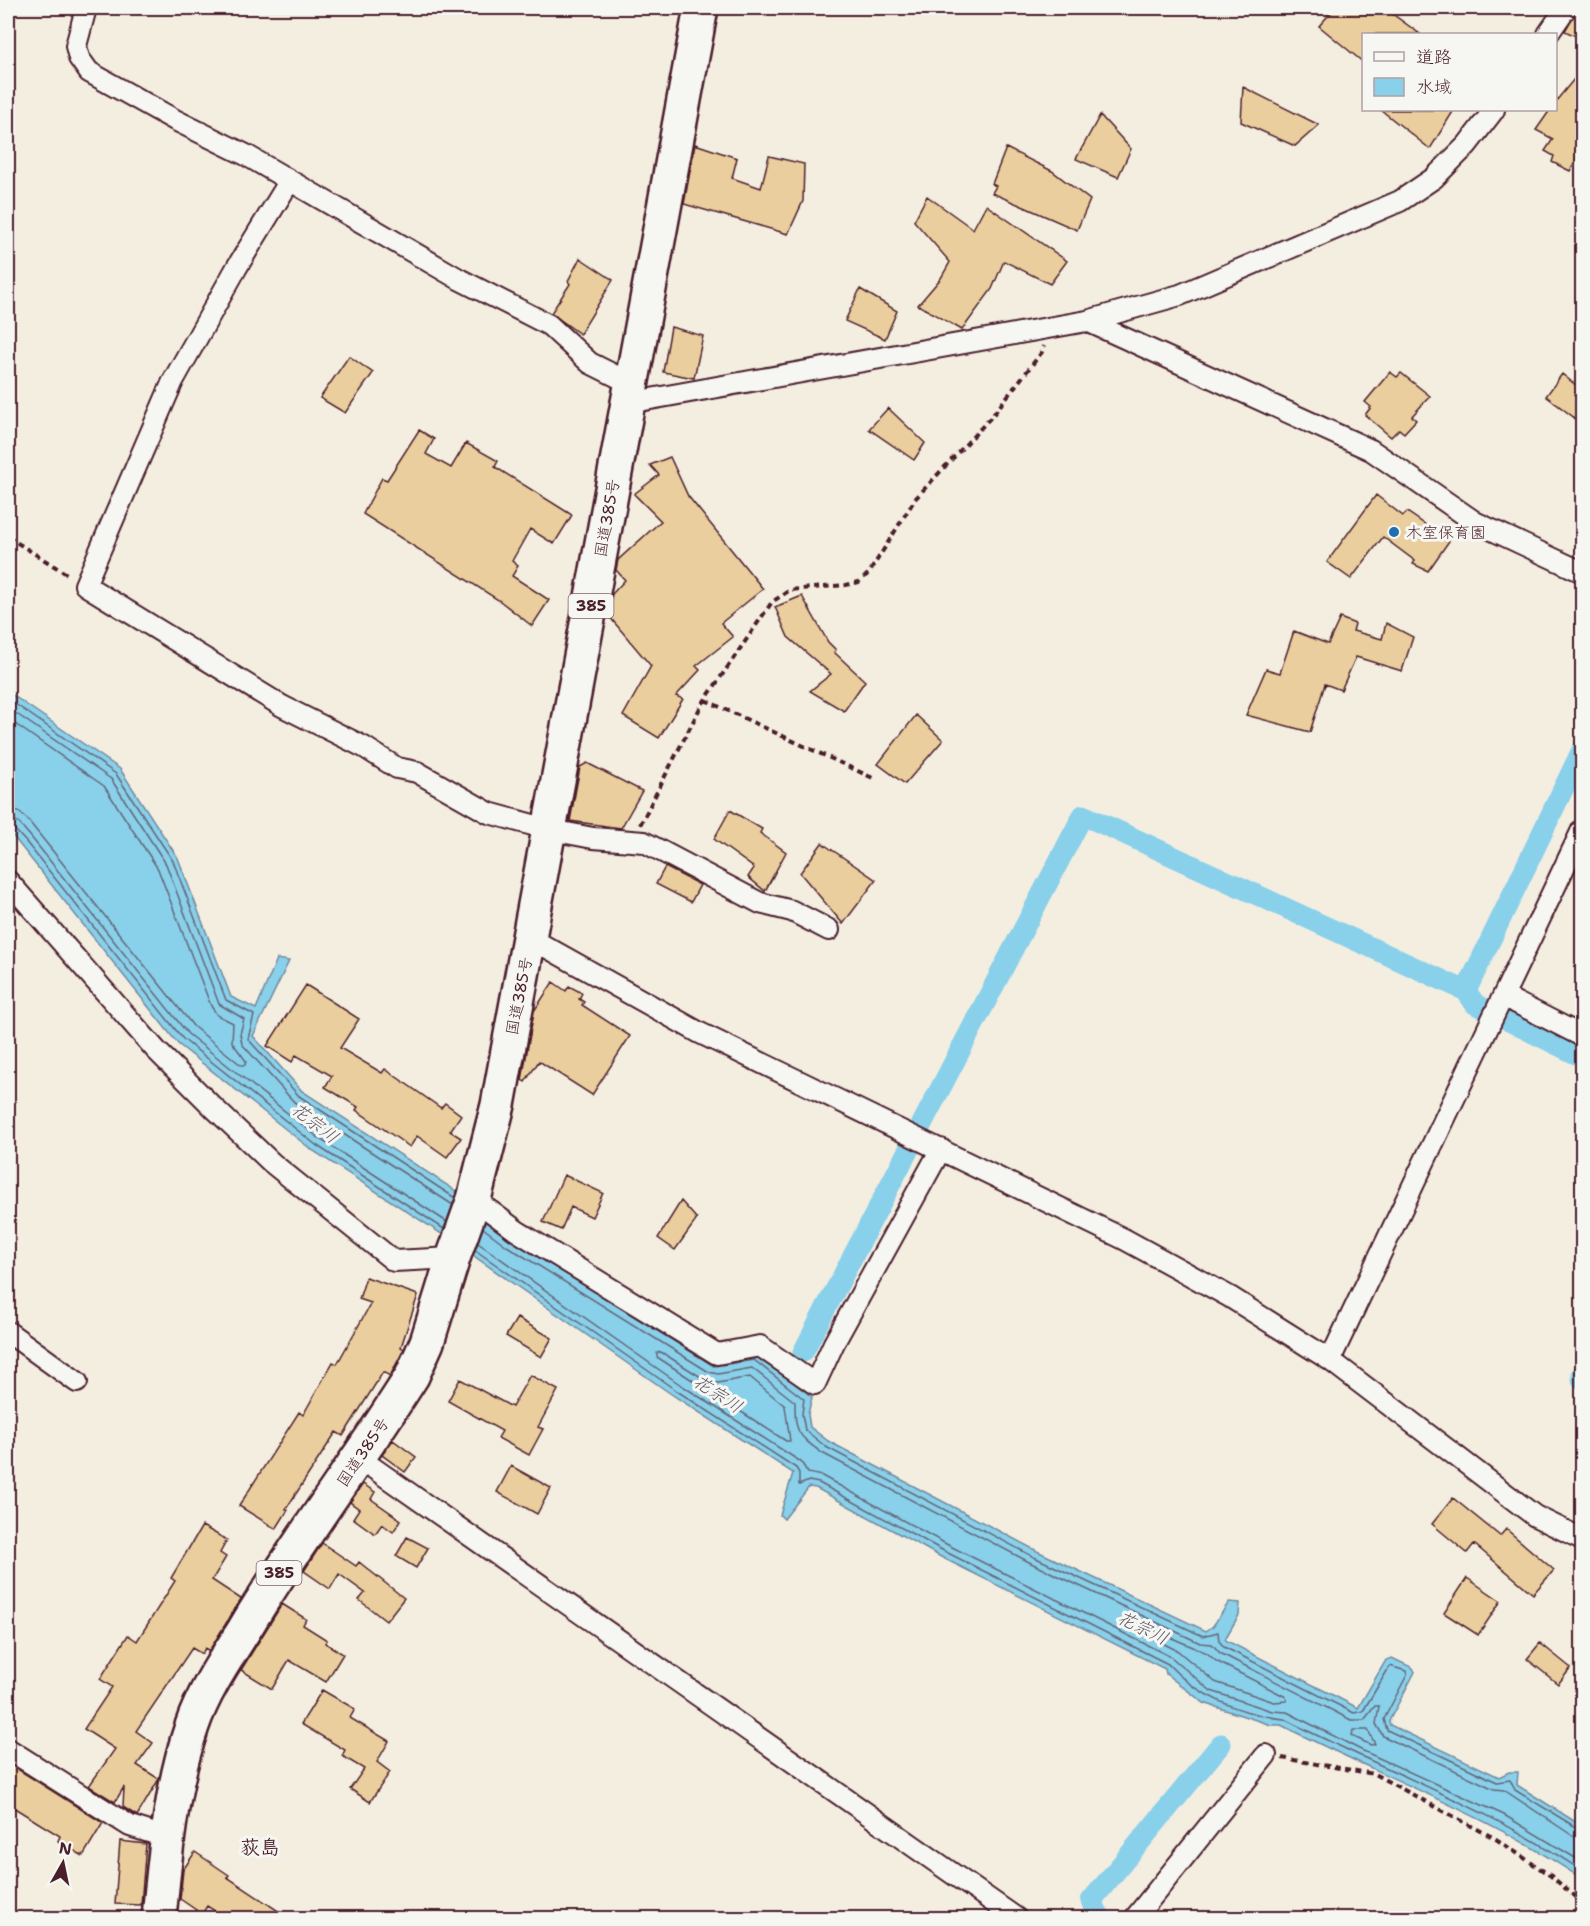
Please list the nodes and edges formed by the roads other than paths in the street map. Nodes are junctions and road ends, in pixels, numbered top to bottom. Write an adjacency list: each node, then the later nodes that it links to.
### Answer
1 (86, 8): 6 (street)
2 (701, 8): 8 (highway, 国道385号 / 385)
3 (1566, 8): 4 (street)
4 (1549, 33)
5 (1493, 111): 7 (street)
6 (289, 182): 8 (street); 10 (street)
7 (1086, 321): 8 (street); 9 (street)
8 (630, 393): 10 (highway, 国道385号 / 385)
9 (1582, 572)
10 (551, 830): 13 (street); 14 (highway, 国道385号 / 385)
11 (1582, 830): 15 (street)
12 (8, 882): 19 (street)
13 (829, 930)
14 (530, 938): 17 (street); 18 (highway, 国道385号 / 385)
15 (1505, 997): 16 (street); 21 (street)
16 (1582, 1036)
17 (937, 1147): 18 (street); 21 (street)
18 (474, 1200): 19 (highway, 国道385号 / 385)
19 (454, 1254): 23 (highway, 国道385号 / 385)
20 (8, 1332): 22 (street)
21 (1330, 1360): 24 (street)
22 (77, 1382)
23 (359, 1458): 27 (highway, 国道385号 / 385); 29 (street)
24 (1582, 1539)
25 (8, 1749): 27 (street)
26 (1266, 1755): 30 (street)
27 (168, 1838): 28 (highway, 国道385号 / 385)
28 (159, 1918)
29 (1016, 1918)
30 (1135, 1918)

